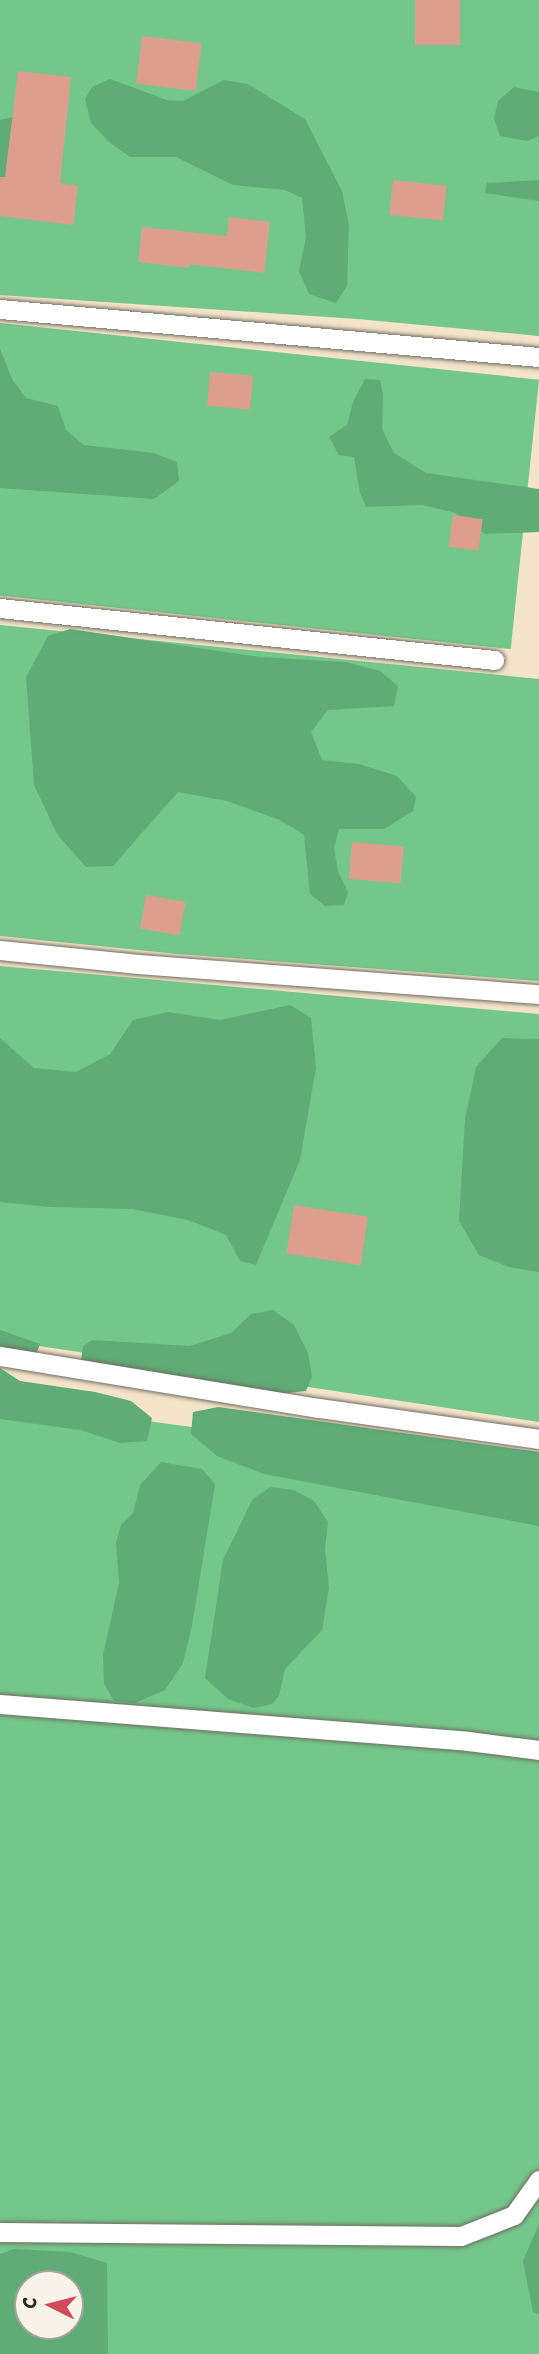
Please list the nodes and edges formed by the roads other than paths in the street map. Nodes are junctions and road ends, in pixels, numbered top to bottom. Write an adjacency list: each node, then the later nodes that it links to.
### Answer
1 (0, 309): 2 (lane)
2 (539, 357)
3 (0, 608): 4 (lane)
4 (494, 660)
5 (0, 950): 6 (lane)
6 (539, 995)
7 (0, 1356): 8 (lane)
8 (539, 1439)
9 (0, 1704): 10 (lane)
10 (539, 1750)
11 (539, 2180): 12 (lane)
12 (0, 2232)

